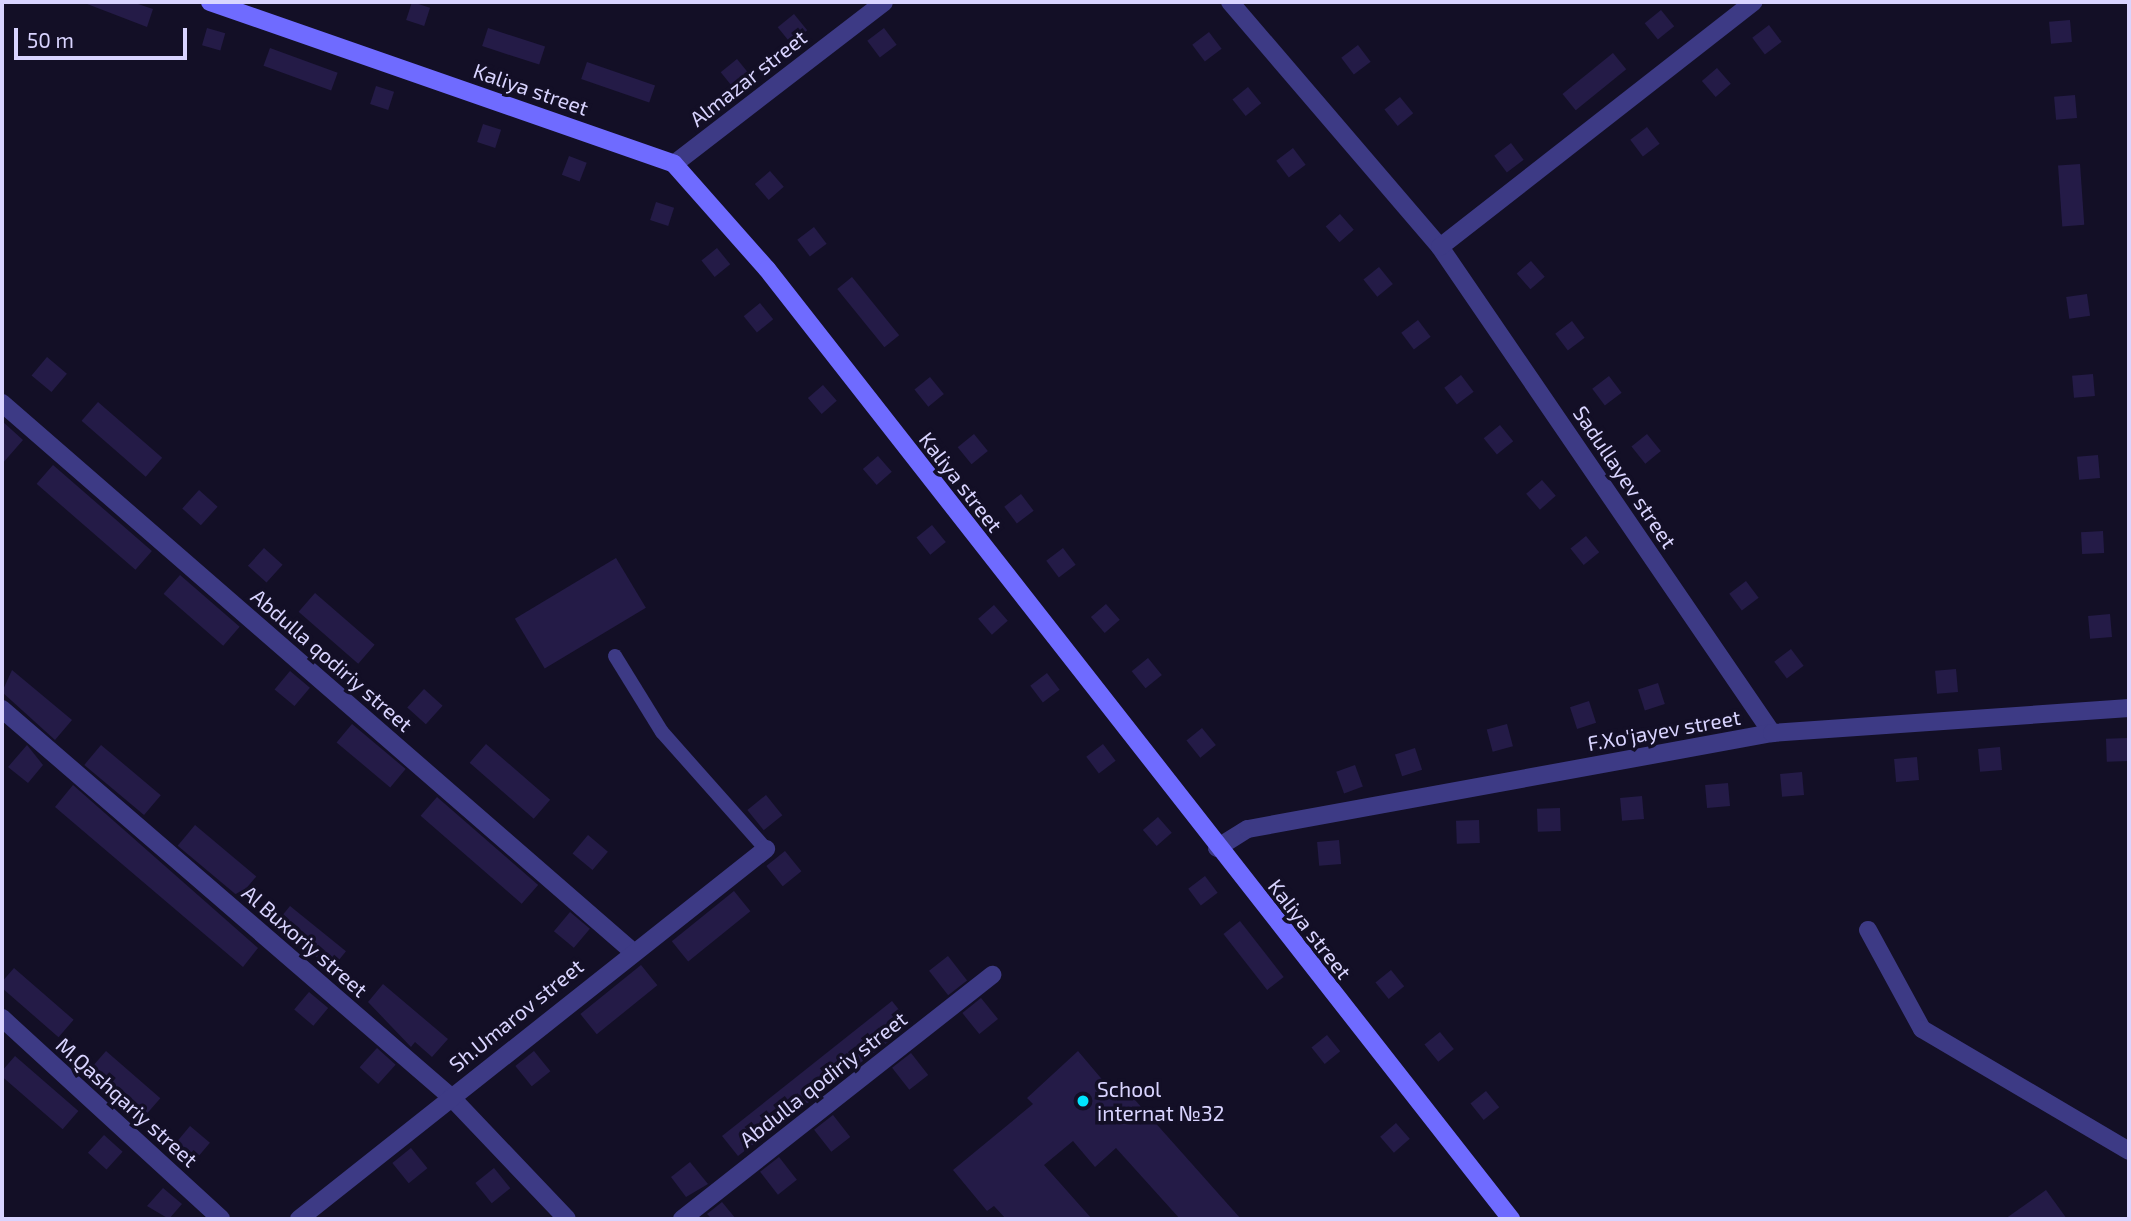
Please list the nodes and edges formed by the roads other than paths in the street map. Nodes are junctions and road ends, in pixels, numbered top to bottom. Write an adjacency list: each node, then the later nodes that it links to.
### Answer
1 (210, 2): 5 (main road, Kaliya street)
2 (884, 2): 5 (street, Almazar street)
3 (1230, 2): 6 (street, Sadullayev street)
4 (1754, 2): 6 (street)
5 (674, 164): 12 (main road, Kaliya street)
6 (1440, 247): 11 (street, Sadullayev street)
7 (2, 403): 15 (street, Abdulla qodiriy street)
8 (615, 656): 13 (lane)
9 (2129, 708): 11 (street, F.Хo'jayev street)
10 (2, 709): 18 (street, Al Buxoriy street)
11 (1772, 733): 12 (street, F.Хo'jayev street)
12 (1217, 848): 24 (main road, Kaliya street)
13 (766, 849): 15 (street, Sh.Umarov street)
14 (1868, 930): 19 (street)
15 (632, 951): 18 (street, Sh.Umarov street)
16 (992, 975): 23 (street, Abdulla qodiriy street)
17 (2, 1018): 20 (street, M.Qashqariy street)
18 (451, 1097): 21 (street, Sh.Umarov street); 22 (street, Al Buxoriy street)
19 (2129, 1151)
20 (221, 1219)
21 (299, 1219)
22 (567, 1219)
23 (682, 1219)
24 (1511, 1219)

